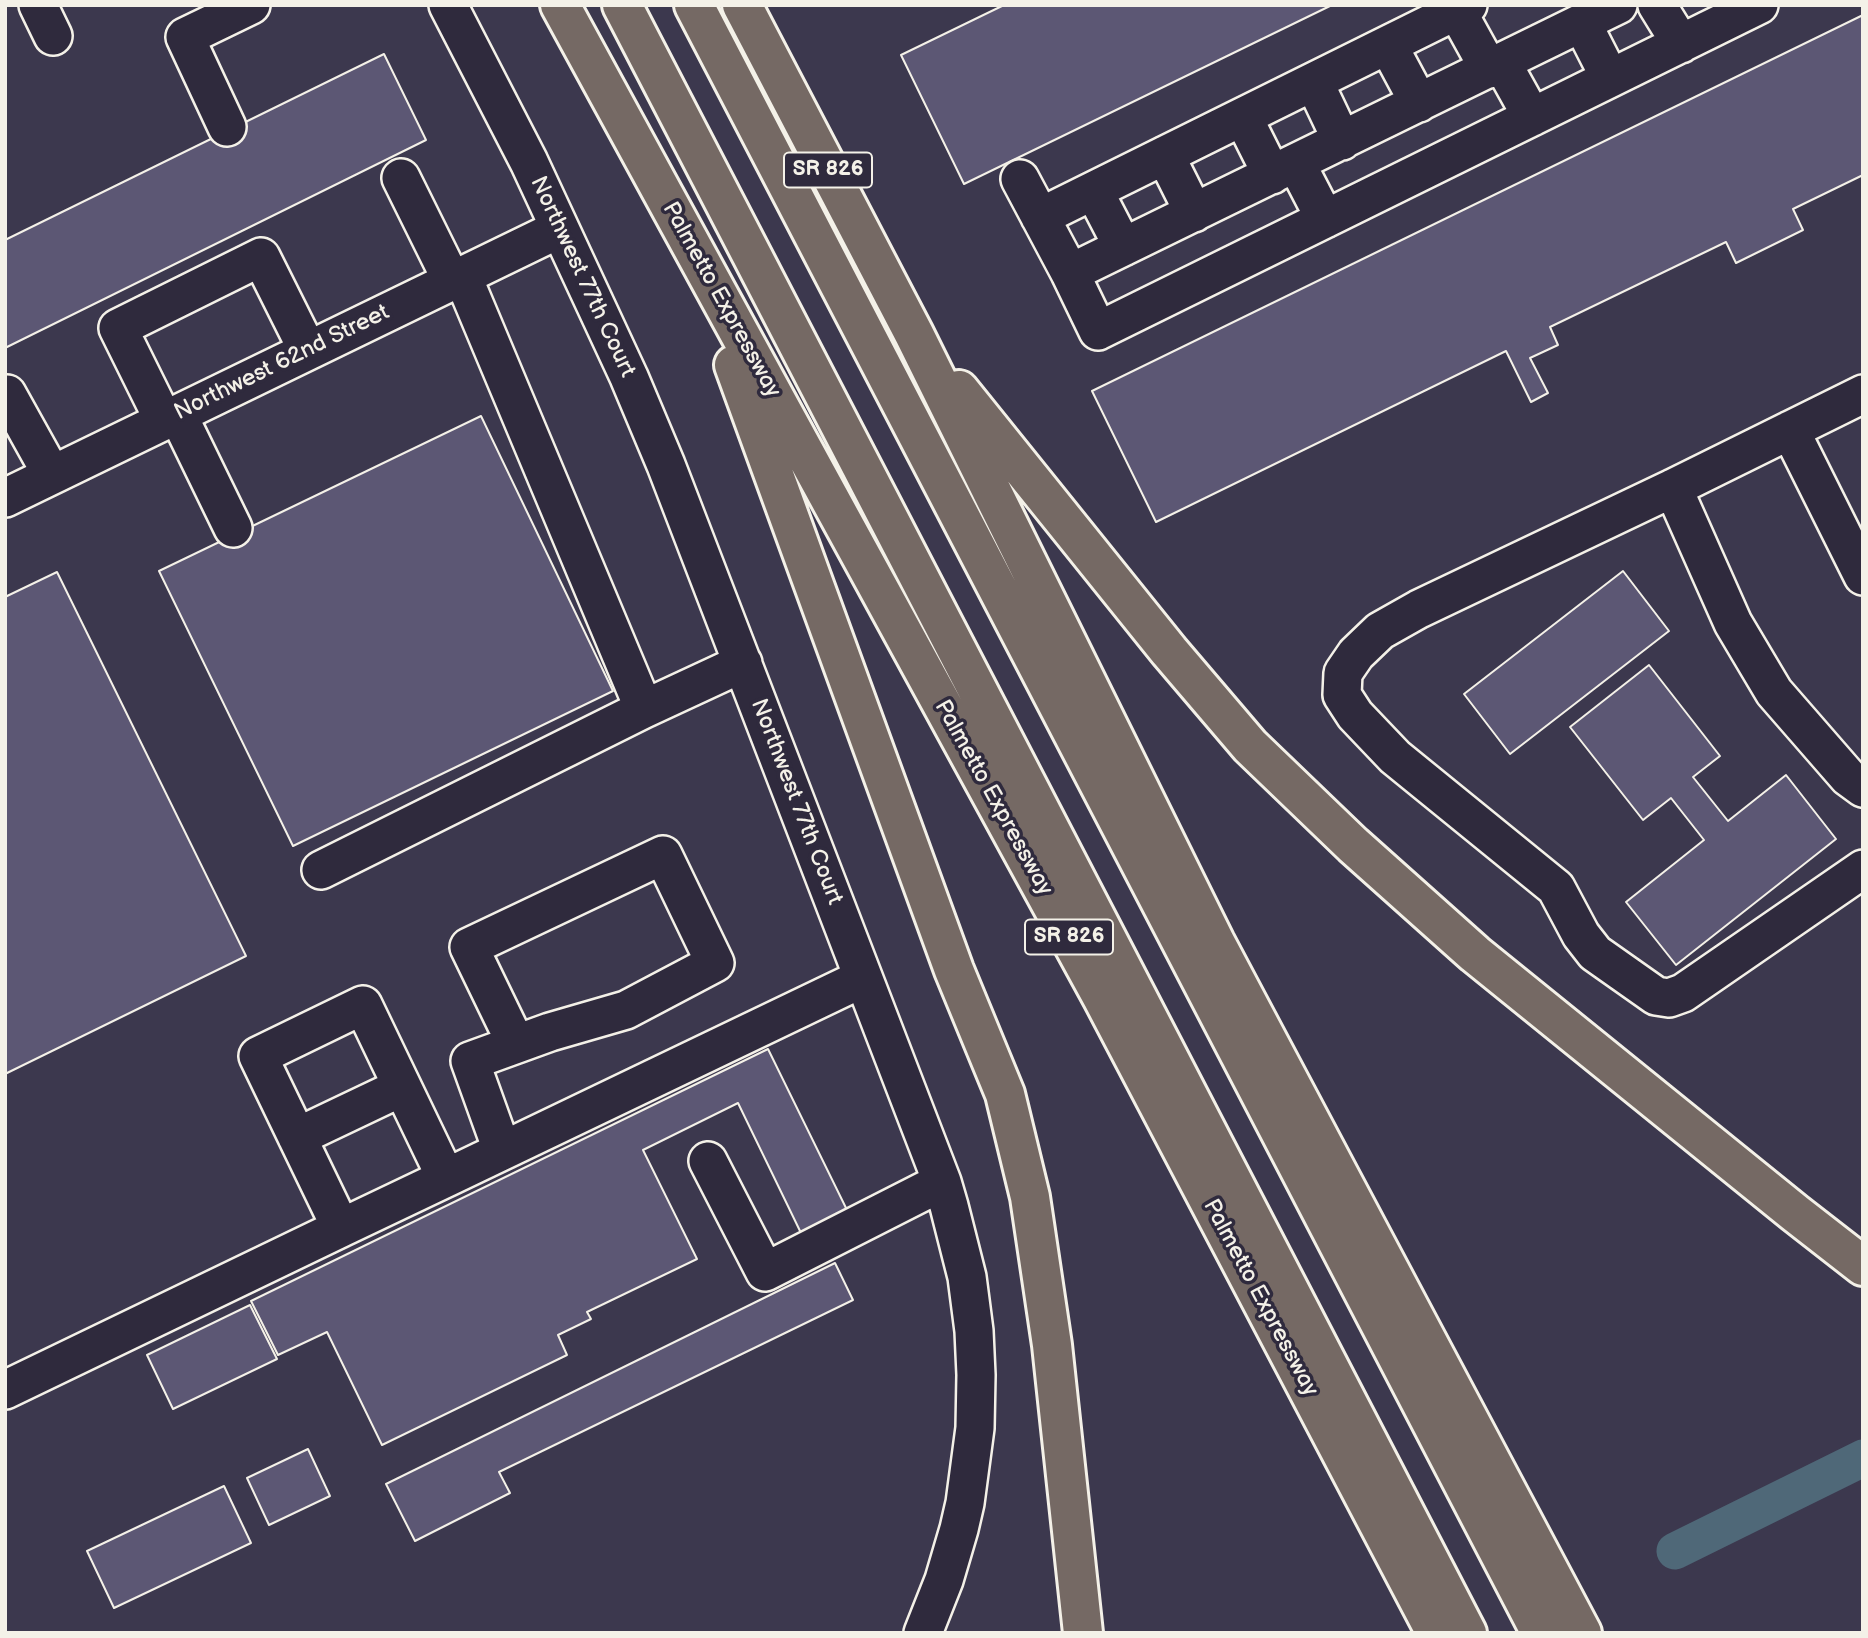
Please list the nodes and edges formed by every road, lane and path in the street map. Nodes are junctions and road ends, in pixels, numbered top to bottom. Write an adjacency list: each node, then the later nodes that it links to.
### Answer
1 (251, 5): 20 (street)
2 (448, 5): 30 (street, Northwest 77th Court)
3 (560, 5): 32 (highway, Palmetto Expressway / SR 826)
4 (622, 5): 65 (highway)
5 (694, 5): 66 (highway)
6 (742, 5): 35 (highway, SR 826)
7 (1618, 5): 11 (street)
8 (1657, 5): 12 (street)
9 (1754, 6): 12 (street)
10 (1462, 8): 13 (street); 14 (street)
11 (1562, 21): 14 (street); 15 (street)
12 (1681, 44): 15 (street)
13 (1388, 45): 16 (street); 17 (street)
14 (1495, 66): 17 (street); 19 (street)
15 (1611, 78): 19 (street)
16 (1314, 82): 18 (street); 21 (street)
17 (1419, 103): 21 (street)
18 (1243, 117): 22 (street); 23 (street)
19 (1532, 117): 29 (street)
20 (227, 127)
21 (1342, 141): 23 (street)
22 (1166, 155): 26 (street); 27 (street)
23 (1284, 169): 27 (street); 29 (street)
24 (401, 178): 34 (street)
25 (1020, 179): 28 (street)
26 (1094, 191): 28 (street); 31 (street)
27 (1194, 213): 31 (street)
28 (1040, 217): 33 (street)
29 (1325, 219): 33 (street)
30 (559, 229): 34 (street, Northwest 62nd Street); 46 (street, Northwest 77th Court)
31 (1123, 247): 33 (street)
32 (692, 248): 63 (highway); 64 (highway, Palmetto Expressway / SR 826)
33 (1070, 273)
34 (457, 278): 36 (street, Northwest 62nd Street); 47 (street)
35 (914, 334): 60 (highway); 67 (highway, SR 826)
36 (309, 351): 39 (street, Northwest 62nd Street); 39 (street)
37 (1863, 394): 40 (street)
38 (5, 395): 41 (street)
39 (171, 418): 41 (street, Northwest 62nd Street); 44 (street)
40 (1790, 430): 42 (street); 45 (street)
41 (52, 475): 43 (street, Northwest 62nd Street)
42 (1673, 488): 48 (street); 49 (street)
43 (5, 498)
44 (233, 528)
45 (1863, 576)
46 (743, 663): 47 (street); 51 (street, Northwest 77th Court)
47 (644, 709): 50 (street)
48 (1863, 788)
49 (1863, 869)
50 (321, 870)
51 (863, 978): 55 (street); 58 (street, Northwest 77th Court)
52 (516, 1044): 52 (street); 55 (street)
53 (402, 1087): 54 (street); 54 (street); 57 (street)
54 (297, 1137): 59 (street)
55 (502, 1150): 57 (street)
56 (708, 1161): 58 (street)
57 (446, 1178): 59 (street)
58 (942, 1182): 62 (street, Northwest 77th Court)
59 (341, 1228): 61 (street)
60 (1863, 1266)
61 (5, 1390)
62 (923, 1633)
63 (1083, 1633)
64 (1436, 1633)
65 (1467, 1633)
66 (1542, 1633)
67 (1582, 1633)

